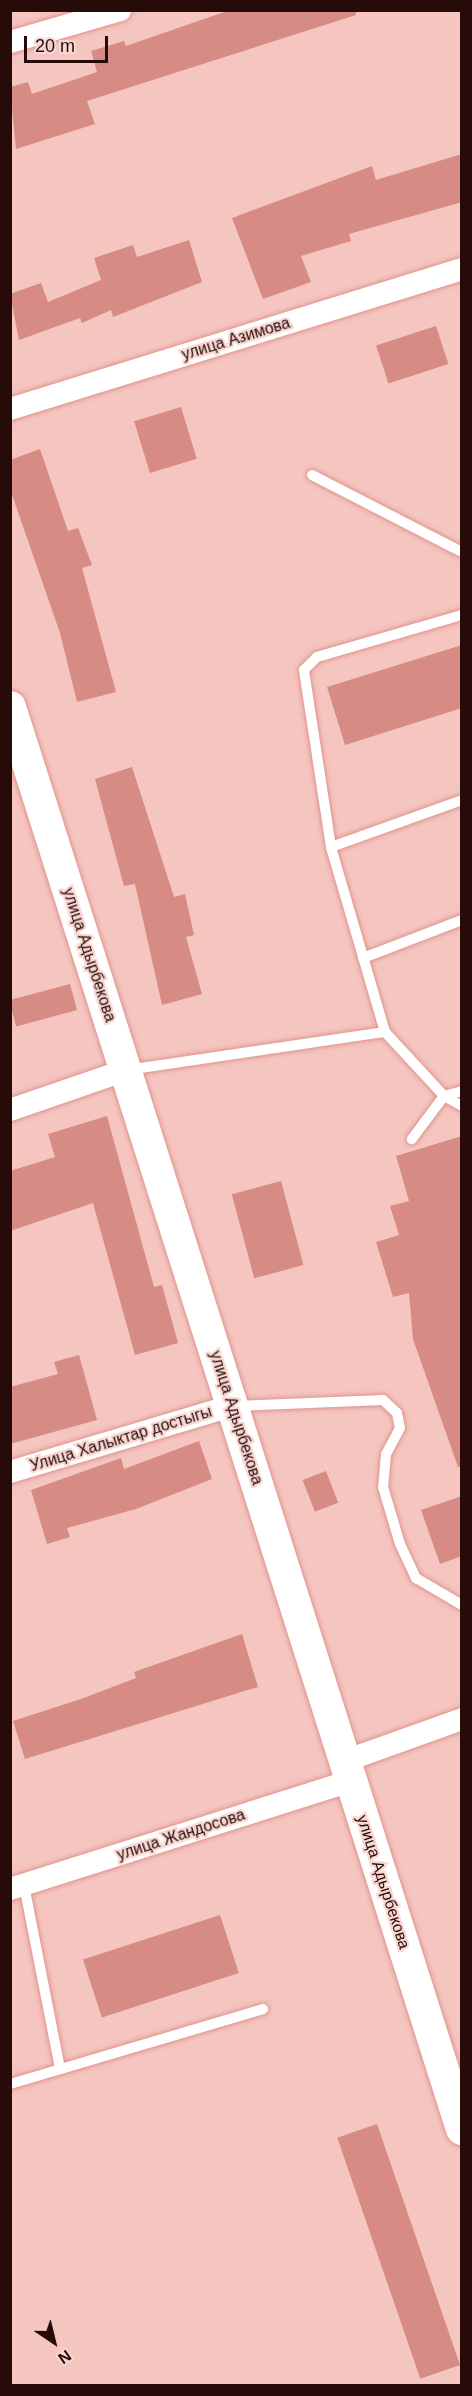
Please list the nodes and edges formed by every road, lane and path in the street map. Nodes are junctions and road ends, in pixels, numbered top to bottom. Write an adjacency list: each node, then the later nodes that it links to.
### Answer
1 (120, 10): 2 (street)
2 (10, 42)
3 (462, 269): 4 (street, улица Азимова)
4 (10, 409)
5 (312, 475): 6 (lane)
6 (462, 552)
7 (462, 615): 11 (lane)
8 (10, 708): 9 (main road, улица Адырбекова)
9 (19, 763): 15 (main road, улица Адырбекова)
10 (462, 800): 11 (lane)
11 (331, 847): 13 (lane)
12 (462, 920): 13 (lane)
13 (363, 958): 14 (lane)
14 (385, 1032): 15 (lane); 17 (lane)
15 (126, 1070): 19 (street); 21 (main road, улица Адырбекова)
16 (462, 1091): 17 (lane)
17 (444, 1096): 18 (lane); 20 (lane)
18 (462, 1106)
19 (10, 1110)
20 (412, 1139)
21 (232, 1406): 22 (street, Улица Халыктар достыгы); 23 (lane); 25 (main road, улица Адырбекова)
22 (10, 1472)
23 (462, 1605)
24 (462, 1719): 25 (street, улица Жандосова)
25 (348, 1771): 26 (street, улица Жандосова); 30 (main road, улица Адырбекова)
26 (17, 1887): 28 (lane)
27 (263, 2009): 28 (lane)
28 (60, 2068): 29 (lane)
29 (10, 2084)
30 (462, 2129)

